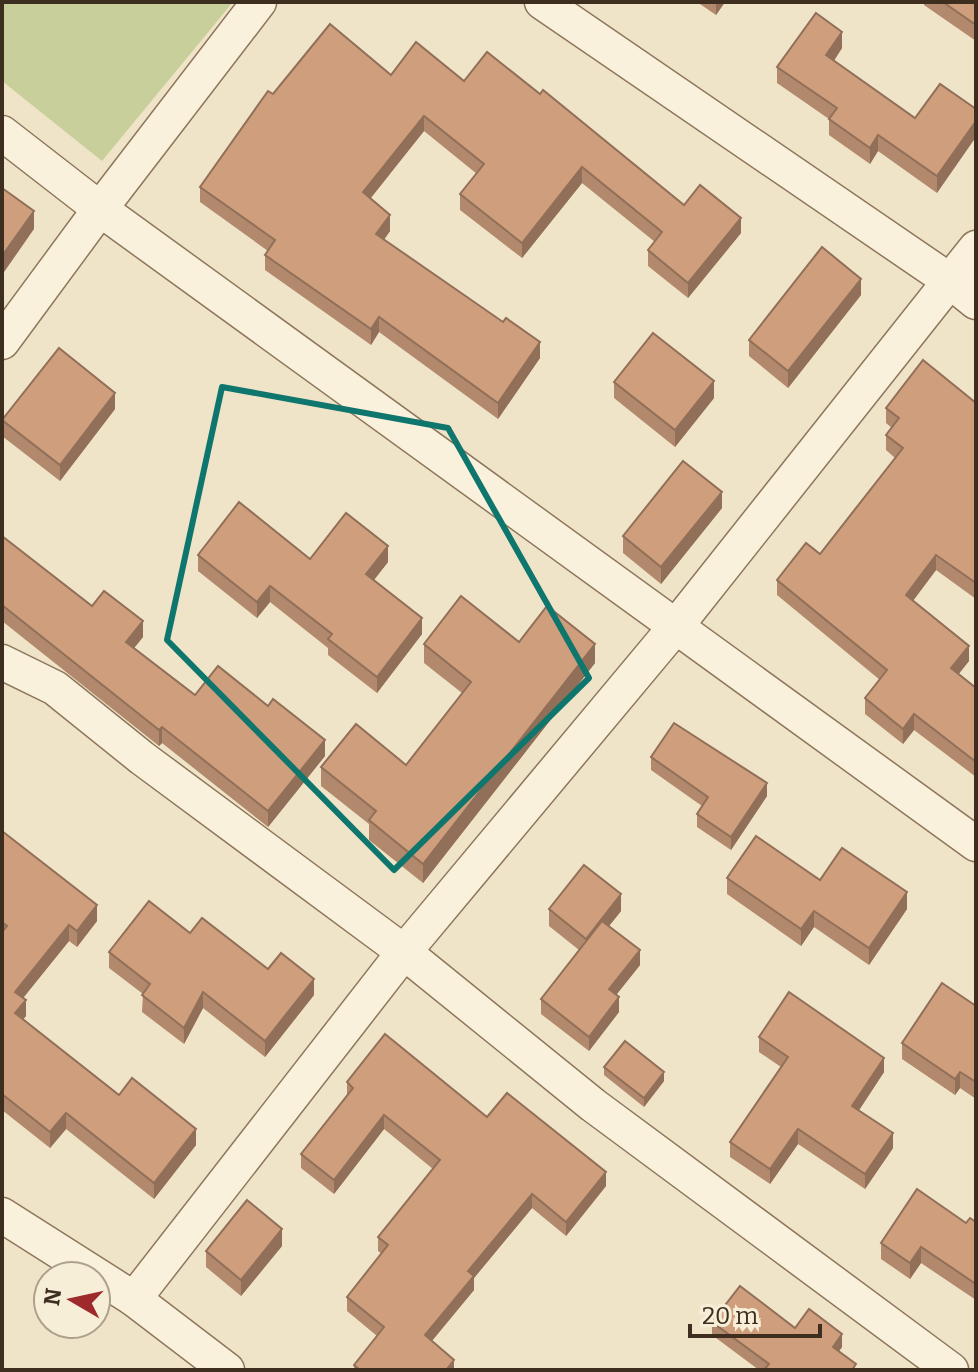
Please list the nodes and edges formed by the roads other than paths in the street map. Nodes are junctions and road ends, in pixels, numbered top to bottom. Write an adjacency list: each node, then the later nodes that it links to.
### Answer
1 (259, 2): 4 (street)
2 (542, 2): 6 (street)
3 (2, 133): 4 (street)
4 (100, 209): 8 (street); 9 (street)
5 (976, 248): 6 (street)
6 (950, 281): 7 (street); 9 (street)
7 (976, 302)
8 (2, 342)
9 (677, 625): 11 (street); 12 (street)
10 (2, 662): 12 (street)
11 (976, 844)
12 (404, 952): 14 (street); 16 (street)
13 (2, 1215): 14 (street)
14 (134, 1299): 15 (street)
15 (227, 1370)
16 (951, 1370)

